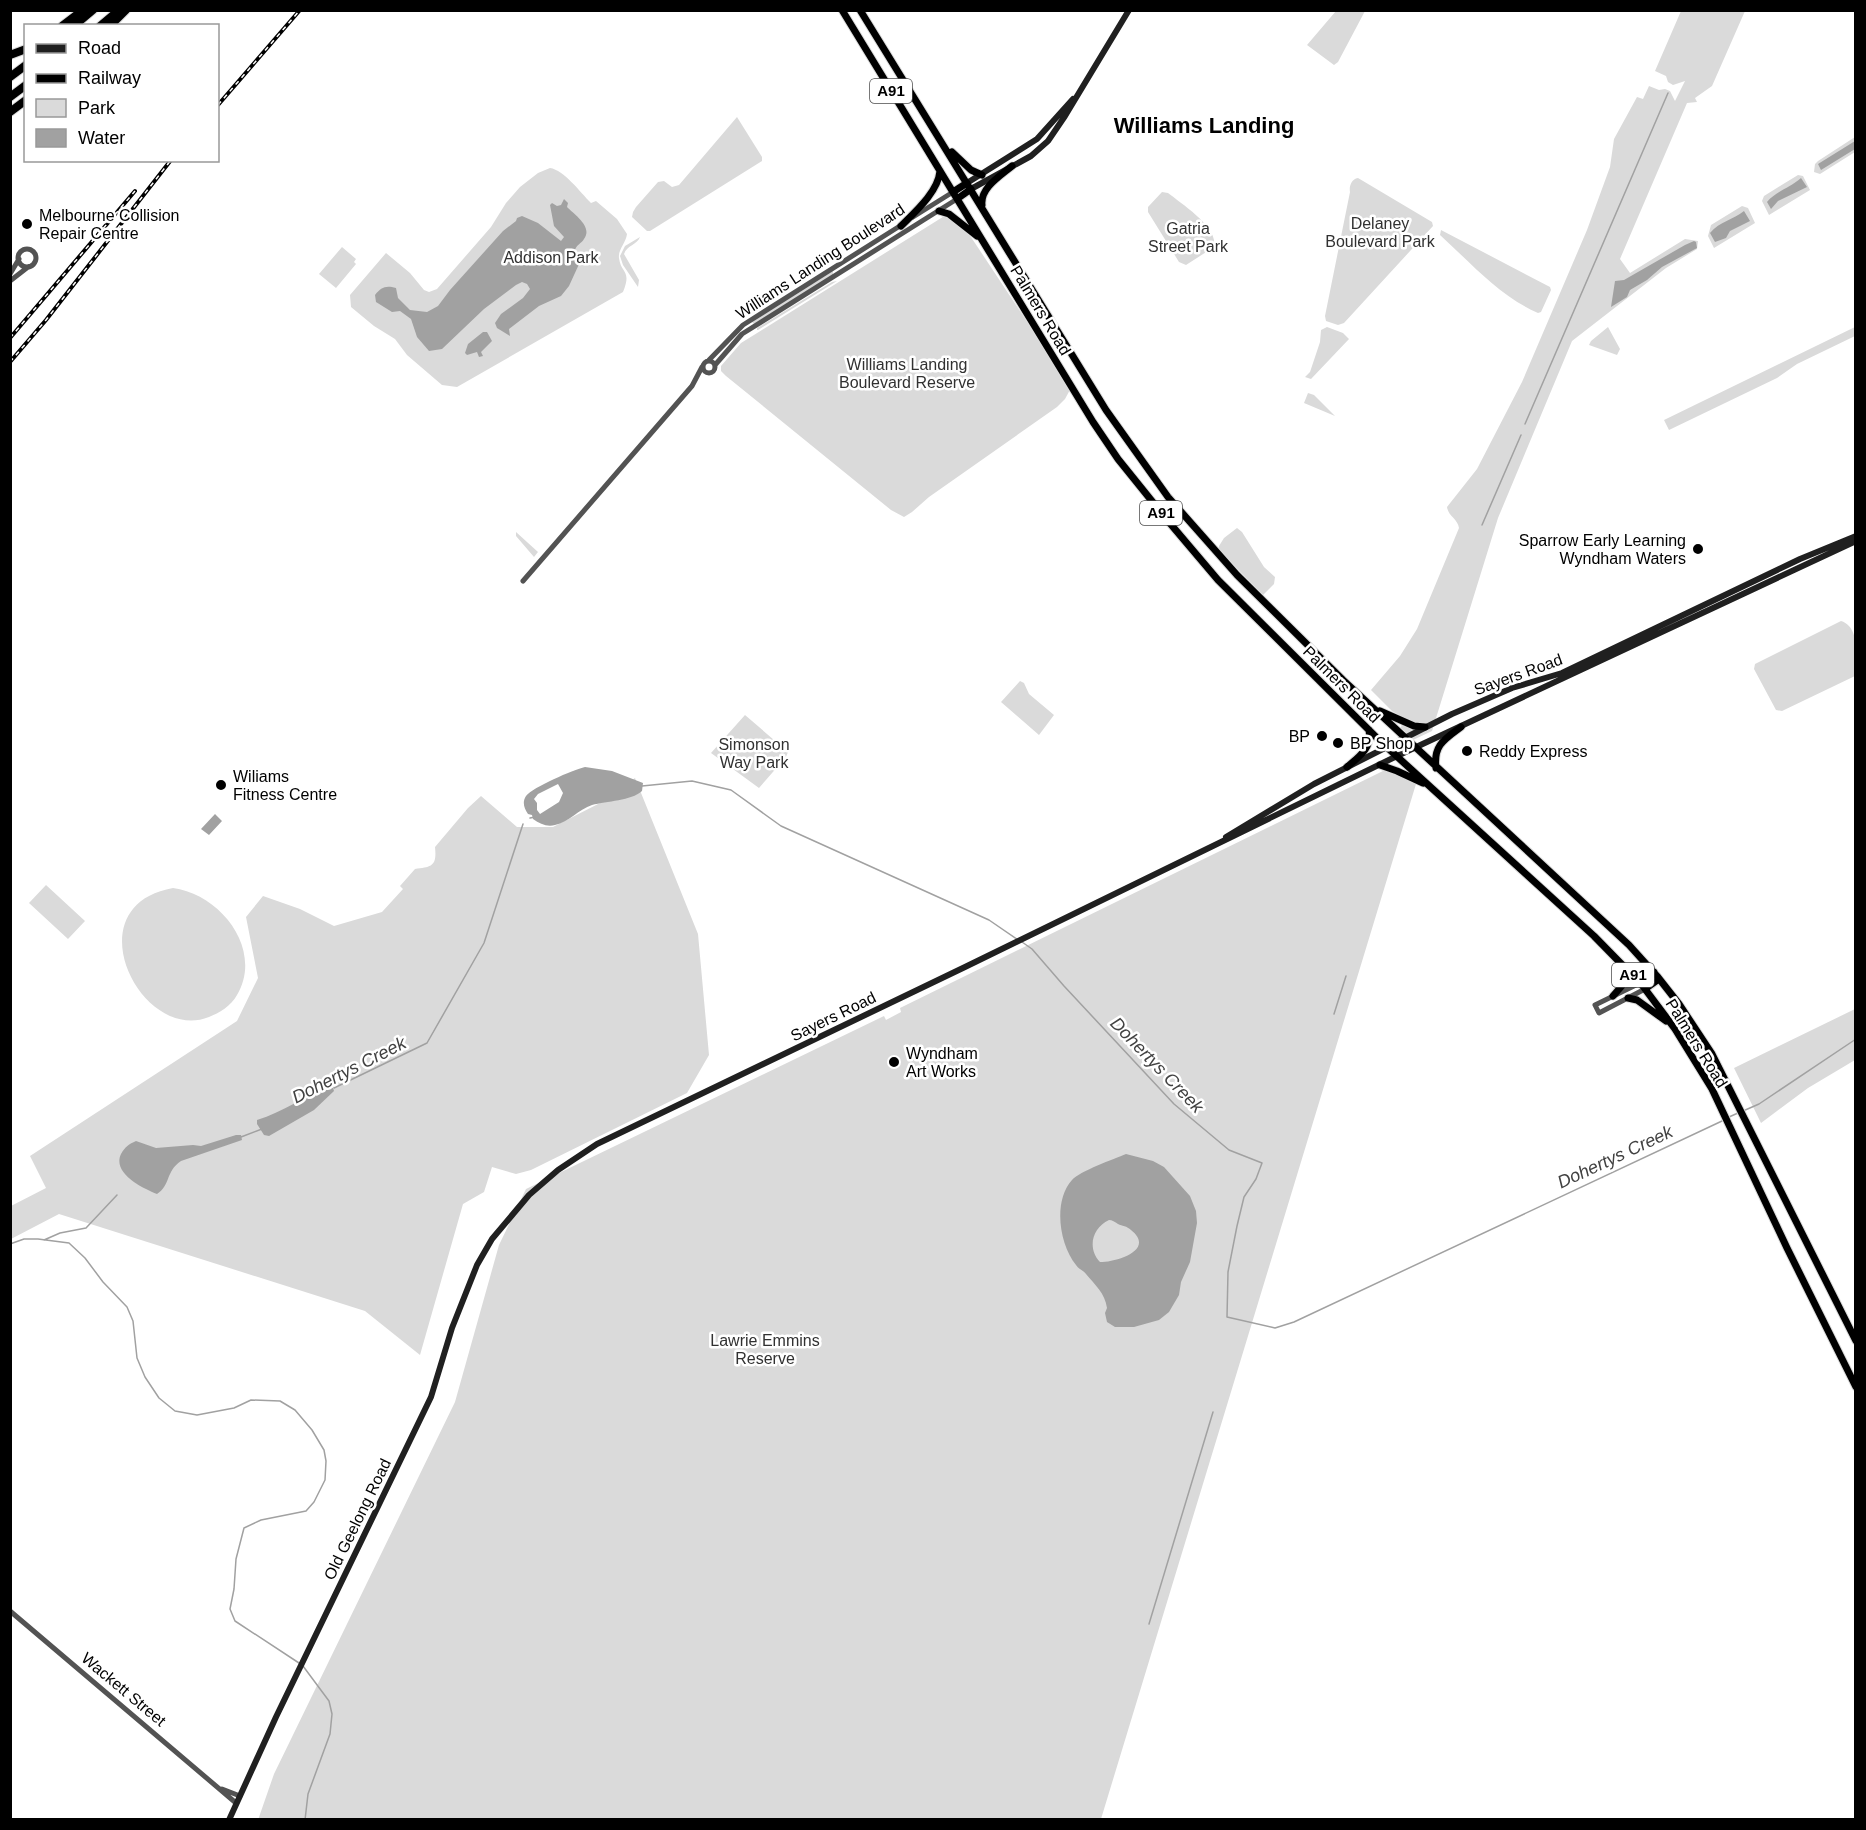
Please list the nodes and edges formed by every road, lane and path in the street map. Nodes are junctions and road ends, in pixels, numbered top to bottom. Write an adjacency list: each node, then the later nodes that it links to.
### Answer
1 (82, 10): 8 (highway)
2 (93, 10): 9 (highway)
3 (119, 10): 10 (highway)
4 (126, 10): 11 (highway)
5 (842, 10): 21 (highway, Palmers Road / A91)
6 (860, 10): 19 (highway, Palmers Road / A91)
7 (1129, 10): 15 (main road)
8 (64, 24)
9 (76, 24)
10 (102, 24)
11 (112, 24)
12 (24, 66): 13 (highway)
13 (10, 77)
14 (24, 86): 16 (highway)
15 (1079, 92): 20 (main road); 22 (main road)
16 (10, 97)
17 (24, 102): 18 (highway)
18 (10, 112)
19 (940, 139): 22 (highway); 23 (highway, Palmers Road / A91)
20 (1012, 166): 23 (main road); 26 (highway)
21 (940, 171): 24 (highway, Palmers Road / A91); 28 (highway)
22 (982, 175): 23 (main road)
23 (969, 186): 24 (highway); 25 (highway); 26 (highway, Palmers Road / A91)
24 (952, 192): 25 (highway, Palmers Road / A91); 28 (street, Williams Landing Boulevard)
25 (957, 199): 27 (street, Williams Landing Boulevard); 29 (highway, Palmers Road / A91)
26 (982, 207): 43 (highway, Palmers Road / A91)
27 (939, 211): 29 (highway); 34 (street, Williams Landing Boulevard)
28 (901, 226): 34 (street, Williams Landing Boulevard)
29 (983, 242): 46 (highway, Palmers Road / A91)
30 (17, 256): 31 (street); 31 (street); 32 (street)
31 (32, 265): 33 (street)
32 (10, 274)
33 (10, 281)
34 (712, 362): 35 (street); 36 (street)
35 (702, 367): 36 (street); 37 (street)
36 (709, 373): 37 (street)
37 (692, 386): 40 (street)
38 (1856, 536): 41 (main road, Sayers Road)
39 (1856, 541): 41 (main road, Sayers Road)
40 (523, 581)
41 (1740, 591): 42 (main road, Sayers Road)
42 (1671, 625): 44 (main road, Sayers Road); 45 (main road, Sayers Road)
43 (1374, 709): 44 (highway); 47 (highway, Palmers Road / A91)
44 (1425, 727): 47 (main road, Sayers Road)
45 (1461, 727): 49 (main road, Sayers Road); 53 (highway)
46 (1369, 729): 48 (highway, Palmers Road / A91); 52 (highway)
47 (1404, 738): 48 (main road, Sayers Road); 49 (highway, Palmers Road / A91)
48 (1386, 747): 50 (highway, Palmers Road / A91); 52 (main road, Sayers Road)
49 (1415, 748): 50 (main road, Sayers Road); 53 (highway, Palmers Road / A91)
50 (1397, 756): 51 (main road, Sayers Road); 54 (highway, Palmers Road / A91)
51 (1380, 765): 54 (highway); 55 (main road, Sayers Road)
52 (1347, 766): 55 (main road, Sayers Road)
53 (1436, 768): 57 (highway, Palmers Road / A91)
54 (1430, 787): 56 (highway, Palmers Road / A91)
55 (1197, 854): 63 (main road, Sayers Road)
56 (1627, 968): 59 (highway, Palmers Road / A91); 60 (highway)
57 (1654, 972): 58 (highway, Palmers Road / A91); 59 (highway)
58 (1659, 979): 59 (highway); 64 (highway, Palmers Road / A91)
59 (1642, 986): 60 (street); 61 (street); 62 (highway, Palmers Road / A91)
60 (1614, 996): 61 (street)
61 (1628, 998): 62 (highway)
62 (1675, 1029): 65 (highway, Palmers Road / A91)
63 (501, 1228): 68 (main road, Old Geelong Road)
64 (1856, 1341)
65 (1856, 1387)
66 (10, 1611): 67 (street, Wackett Street)
67 (220, 1789): 68 (street, Wackett Street); 69 (street, Wackett Street)
68 (240, 1796): 69 (main road, Old Geelong Road)
69 (236, 1803): 70 (main road, Old Geelong Road)
70 (229, 1820)

